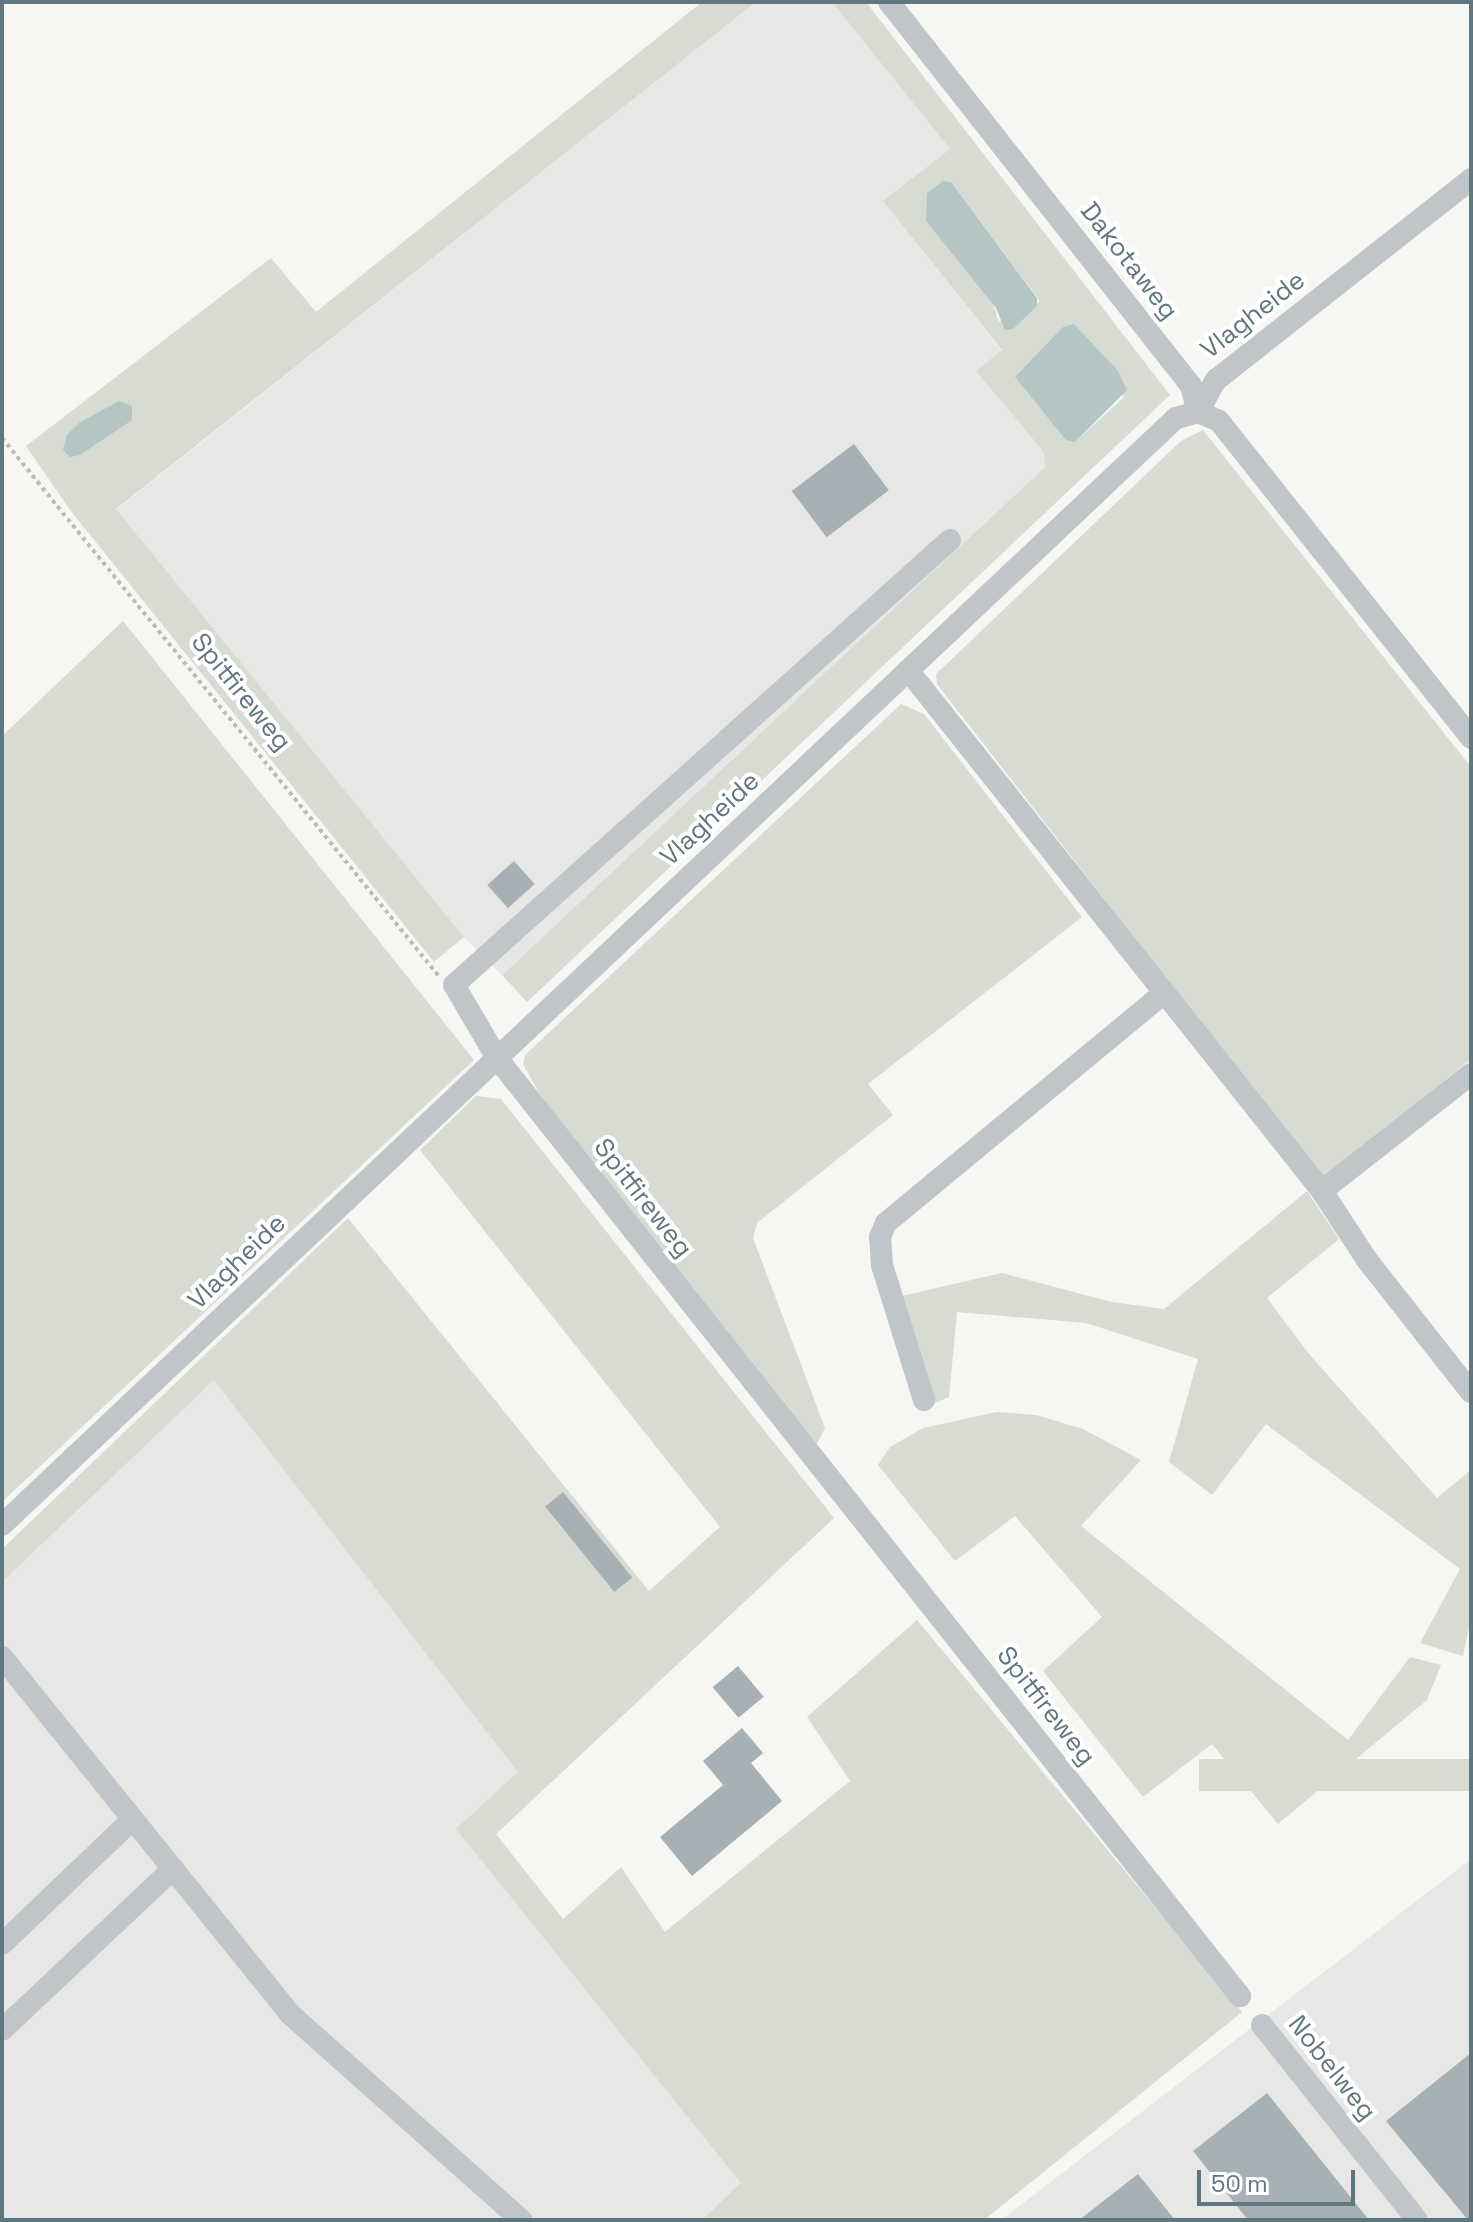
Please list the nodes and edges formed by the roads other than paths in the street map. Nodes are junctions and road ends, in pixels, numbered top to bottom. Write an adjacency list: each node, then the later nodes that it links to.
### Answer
1 (889, 2): 3 (street, Dakotaweg)
2 (1471, 179): 3 (street, Vlagheide)
3 (1198, 412): 5 (street, Vlagheide); 6 (street)
4 (950, 540): 8 (street, Spitfireweg)
5 (908, 670): 7 (street); 8 (street, Vlagheide)
6 (1471, 738)
7 (1162, 995): 10 (street); 12 (street)
8 (497, 1058): 13 (street, Vlagheide); 18 (street, Spitfireweg)
9 (1471, 1074): 10 (street)
10 (1322, 1191): 11 (street)
11 (1471, 1392)
12 (924, 1400)
13 (2, 1525)
14 (2, 1657): 15 (street)
15 (133, 1819): 16 (street); 17 (street)
16 (173, 1869): 20 (street); 21 (street)
17 (2, 1944)
18 (1240, 1996)
19 (1262, 2025): 22 (street, Nobelweg)
20 (2, 2030)
21 (521, 2220)
22 (1417, 2220)

